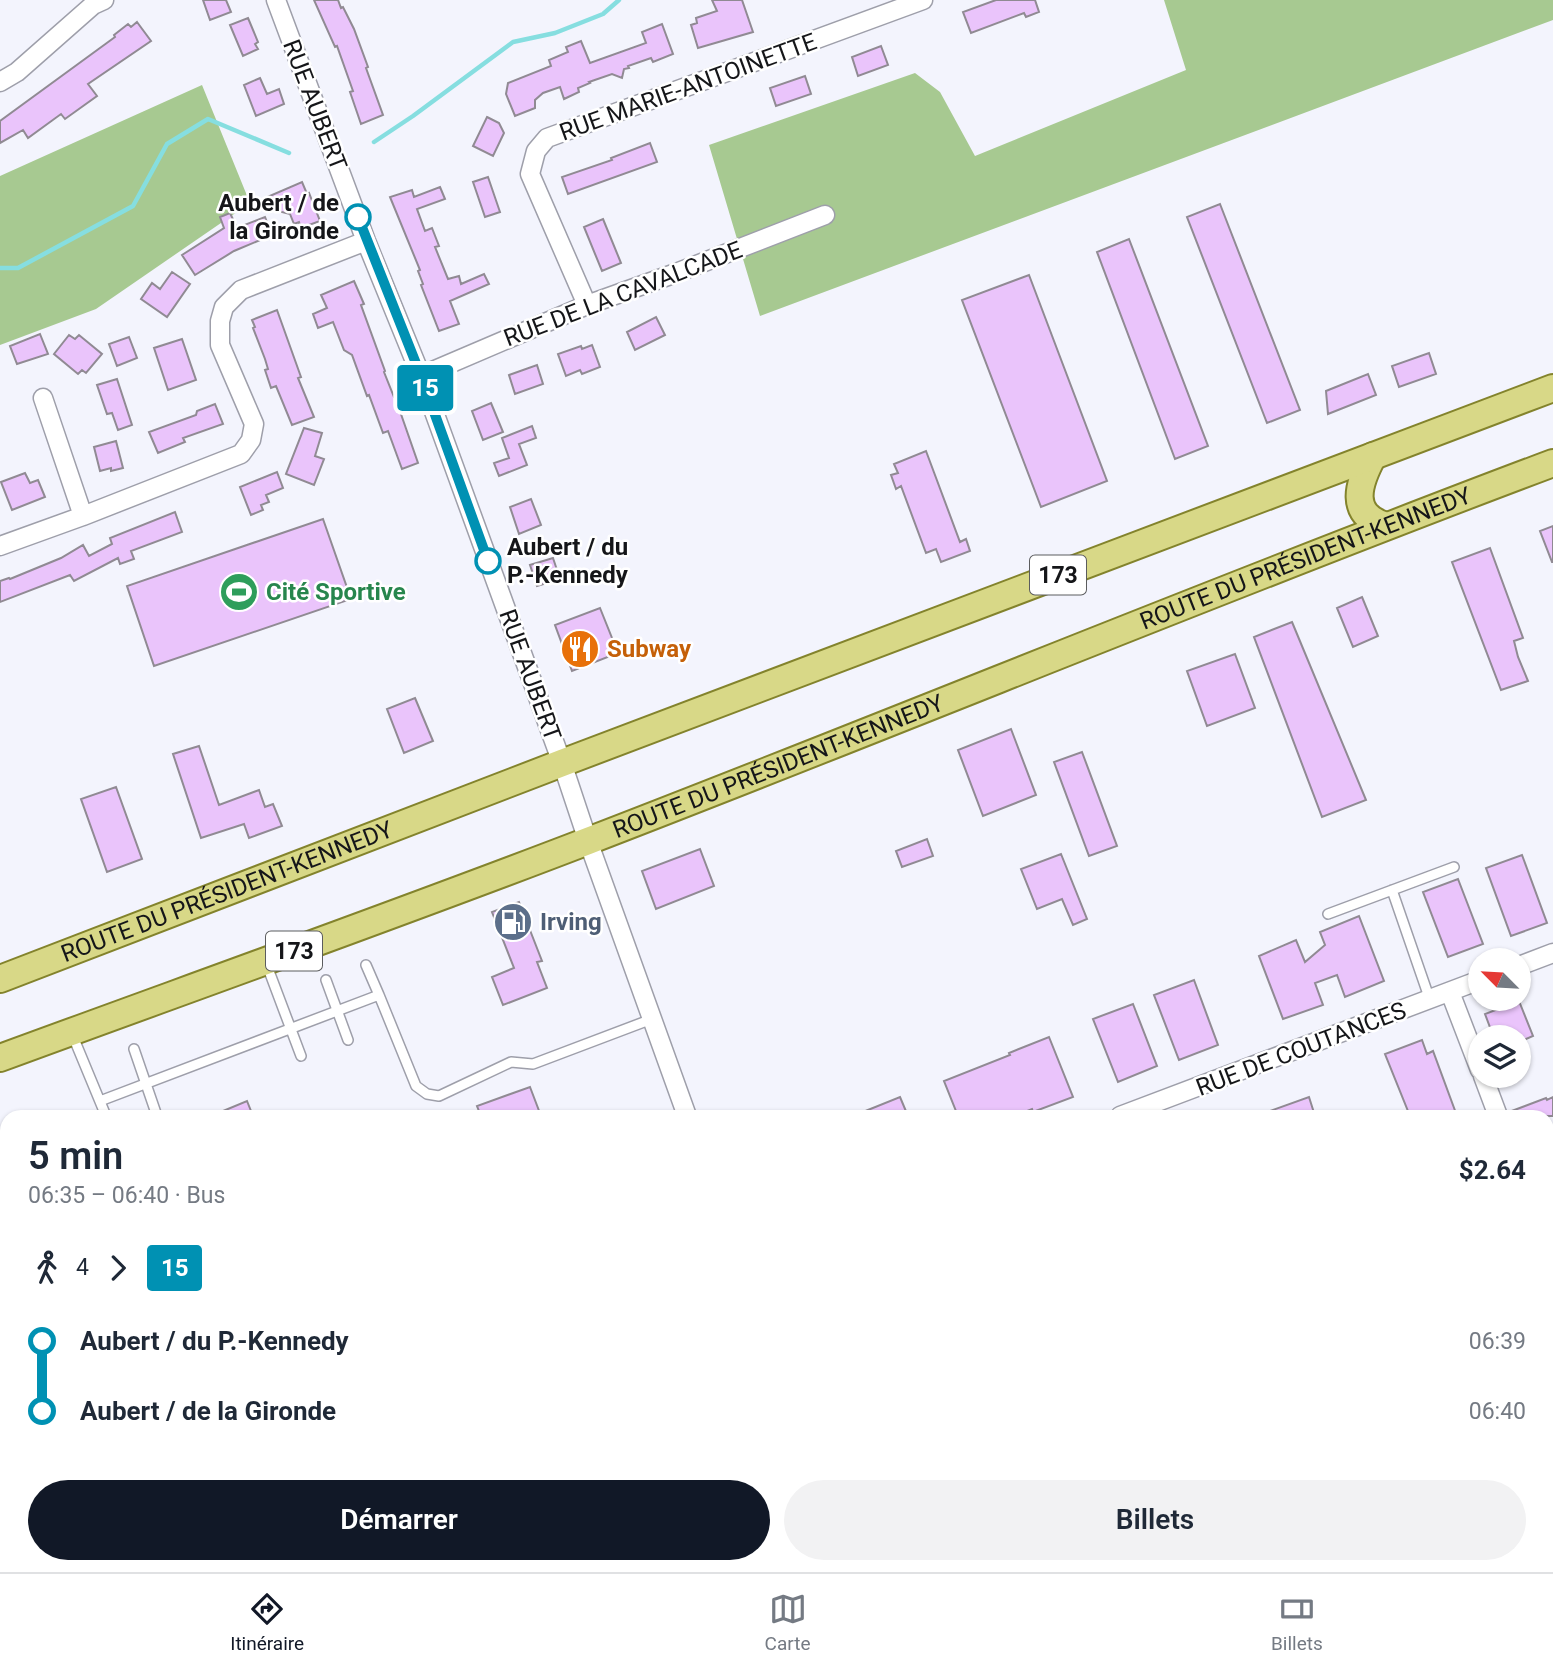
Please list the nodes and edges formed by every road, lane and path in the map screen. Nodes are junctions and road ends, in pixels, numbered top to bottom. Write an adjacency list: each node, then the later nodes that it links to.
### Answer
1 (276, 0): 6 (street, RUE AUBERT)
2 (923, 0): 7 (street, RUE MARIE-ANTOINETTE)
3 (96, 2): 4 (street)
4 (0, 82)
5 (825, 215): 7 (street, RUE DE LA CAVALCADE)
6 (366, 241): 8 (street, RUE AUBERT); 13 (street)
7 (587, 306): 8 (street, RUE DE LA CAVALCADE)
8 (421, 376): 16 (street, RUE AUBERT)
9 (1553, 388): 11 (main road, ROUTE DU PRÉSIDENT-KENNEDY / 173)
10 (43, 398): 13 (street)
11 (1373, 456): 14 (main road); 16 (main road, ROUTE DU PRÉSIDENT-KENNEDY / 173)
12 (1553, 463): 14 (main road, ROUTE DU PRÉSIDENT-KENNEDY / 173)
13 (83, 516): 15 (street)
14 (1386, 526): 17 (main road, ROUTE DU PRÉSIDENT-KENNEDY / 173)
15 (0, 546)
16 (562, 763): 17 (street, RUE AUBERT); 25 (main road, ROUTE DU PRÉSIDENT-KENNEDY / 173)
17 (588, 841): 23 (main road, ROUTE DU PRÉSIDENT-KENNEDY / 173); 32 (street, RUE AUBERT)
18 (1454, 867): 19 (lane)
19 (1392, 890): 20 (lane); 30 (lane)
20 (1328, 914)
21 (1553, 953): 22 (street)
22 (1531, 961)
23 (265, 962): 33 (lane); 34 (main road, ROUTE DU PRÉSIDENT-KENNEDY / 173)
24 (366, 965): 29 (lane)
25 (0, 979)
26 (326, 980): 31 (lane)
27 (1468, 985): 28 (street, RUE DE COUTANCES)
28 (1450, 992): 30 (street, RUE DE COUTANCES); 35 (street)
29 (379, 995): 31 (lane); 32 (lane)
30 (1430, 1000): 46 (street, RUE DE COUTANCES)
31 (337, 1011): 33 (lane); 36 (lane)
32 (652, 1020): 45 (street, RUE AUBERT)
33 (290, 1029): 38 (lane); 40 (lane)
34 (71, 1032): 39 (main road, ROUTE DU PRÉSIDENT-KENNEDY / 173); 42 (lane)
35 (1468, 1039)
36 (348, 1040)
37 (134, 1049): 40 (lane)
38 (302, 1056)
39 (0, 1058)
40 (145, 1084): 42 (lane); 44 (lane)
41 (1488, 1088): 47 (street)
42 (100, 1101): 43 (lane)
43 (104, 1110)
44 (155, 1110)
45 (685, 1110)
46 (1137, 1110)
47 (1496, 1110)

